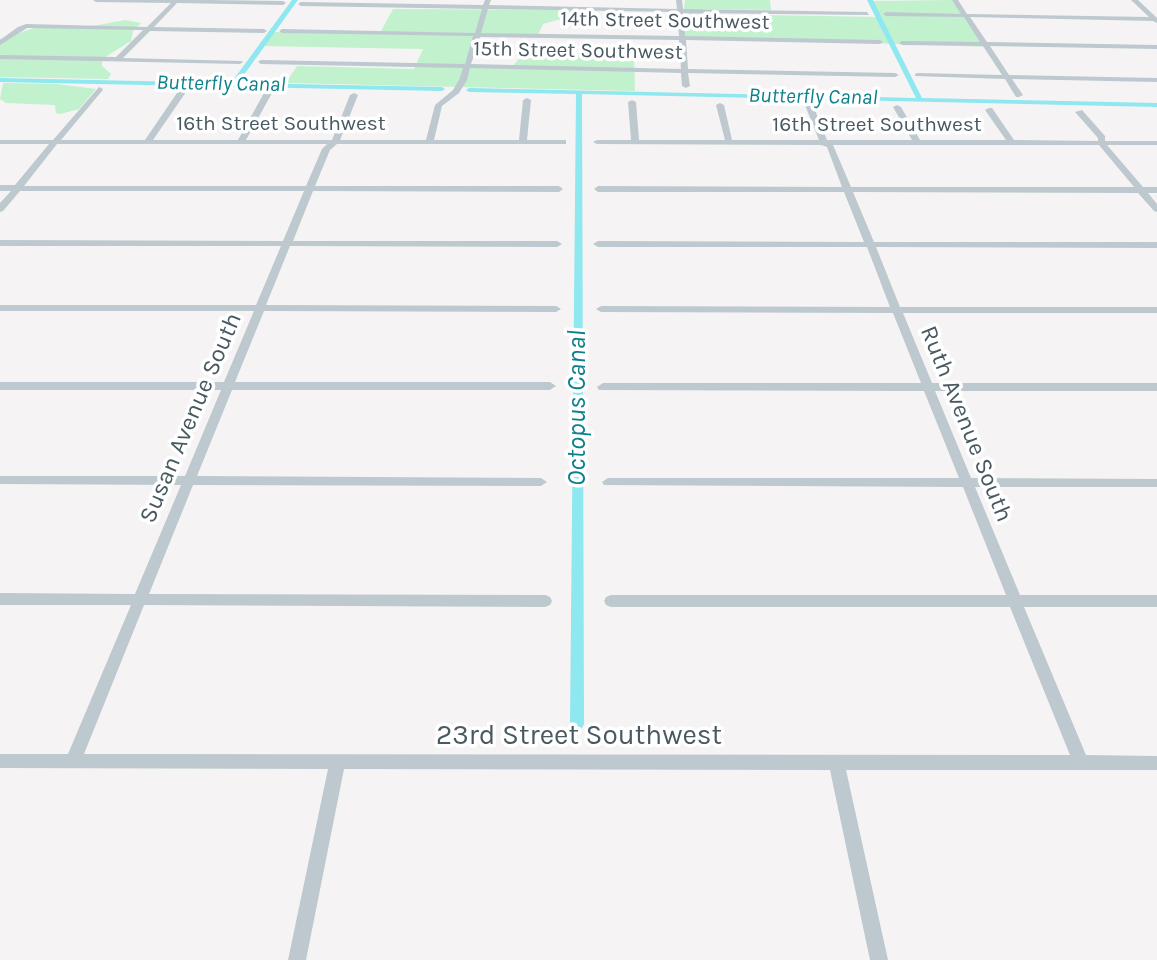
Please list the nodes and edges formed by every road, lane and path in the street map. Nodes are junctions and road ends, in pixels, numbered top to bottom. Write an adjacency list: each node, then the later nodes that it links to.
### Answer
1 (96, 0): 5 (street)
2 (679, 0): 9 (street)
3 (955, 0): 12 (street)
4 (1134, 0): 13 (street)
5 (176, 1): 6 (street); 14 (street)
6 (283, 3)
7 (302, 4): 8 (street)
8 (487, 4): 9 (street); 17 (street)
9 (680, 10): 10 (street); 18 (street)
10 (867, 14)
11 (886, 14): 12 (street)
12 (965, 15): 13 (street); 22 (street)
13 (1156, 20)
14 (149, 29): 15 (street); 20 (street); 25 (street)
15 (264, 31)
16 (282, 31): 17 (street, 14th Street Southwest)
17 (477, 35): 18 (street, 14th Street Southwest); 28 (street)
18 (683, 39): 19 (street, 14th Street Southwest); 29 (street)
19 (880, 42)
20 (0, 43)
21 (902, 43): 22 (street)
22 (985, 44): 23 (street); 32 (street)
23 (1157, 47)
24 (0, 57): 25 (street)
25 (118, 59): 26 (street)
26 (240, 62)
27 (261, 62): 28 (street, 15th Street Southwest)
28 (467, 66): 29 (street, 15th Street Southwest); 52 (street)
29 (685, 71): 30 (street, 15th Street Southwest); 34 (street)
30 (895, 75)
31 (917, 75): 32 (street)
32 (1007, 77): 33 (street); 38 (street)
33 (1157, 80)
34 (686, 86)
35 (99, 89): 48 (street)
36 (182, 92): 49 (street)
37 (268, 93): 50 (street)
38 (1019, 94)
39 (354, 95): 51 (street, Susan Avenue South)
40 (527, 100): 53 (street)
41 (632, 102): 56 (street)
42 (720, 105): 57 (street)
43 (808, 105): 58 (street, Ruth Avenue South)
44 (897, 107): 59 (street)
45 (989, 110): 60 (street)
46 (1079, 111): 61 (street)
47 (0, 142): 48 (street, 16th Street Southwest)
48 (53, 142): 49 (street, 16th Street Southwest); 64 (street)
49 (147, 142): 50 (street, 16th Street Southwest)
50 (241, 142): 51 (street, 16th Street Southwest)
51 (335, 142): 52 (street, 16th Street Southwest); 65 (street, Susan Avenue South)
52 (429, 142): 53 (street, 16th Street Southwest)
53 (523, 142): 54 (street, 16th Street Southwest)
54 (563, 142)
55 (597, 142): 56 (street, 16th Street Southwest)
56 (635, 142): 57 (street, 16th Street Southwest)
57 (729, 142): 58 (street, 16th Street Southwest)
58 (824, 142): 59 (street, 16th Street Southwest); 68 (street, Ruth Avenue South)
59 (918, 143): 60 (street, 16th Street Southwest)
60 (1012, 143): 61 (street, 16th Street Southwest)
61 (1101, 143): 62 (street, 16th Street Southwest); 69 (street)
62 (1157, 143)
63 (0, 188): 64 (street)
64 (18, 188): 65 (street); 71 (street)
65 (310, 189): 66 (street); 74 (street, Susan Avenue South)
66 (559, 189)
67 (598, 189): 68 (street)
68 (848, 190): 69 (street); 77 (street, Ruth Avenue South)
69 (1141, 190): 70 (street); 72 (street)
70 (1157, 190)
71 (0, 209)
72 (1157, 209)
73 (0, 243): 74 (street)
74 (287, 244): 75 (street); 80 (street, Susan Avenue South)
75 (557, 244)
76 (598, 244): 77 (street)
77 (870, 244): 78 (street); 83 (street, Ruth Avenue South)
78 (1157, 245)
79 (0, 308): 80 (street)
80 (260, 309): 81 (street); 86 (street, Susan Avenue South)
81 (556, 309)
82 (601, 309): 83 (street)
83 (897, 309): 84 (street); 89 (street, Ruth Avenue South)
84 (1157, 310)
85 (0, 386): 86 (street)
86 (228, 386): 87 (street); 92 (street, Susan Avenue South)
87 (550, 386)
88 (603, 387): 89 (street)
89 (928, 387): 90 (street); 95 (street, Ruth Avenue South)
90 (1157, 387)
91 (0, 480): 92 (street)
92 (188, 481): 93 (street); 98 (street, Susan Avenue South)
93 (541, 482)
94 (608, 482): 95 (street)
95 (967, 483): 96 (street); 101 (street, Ruth Avenue South)
96 (1157, 483)
97 (0, 599): 98 (street)
98 (139, 600): 99 (street); 104 (street, Susan Avenue South)
99 (545, 601)
100 (611, 601): 101 (street)
101 (1015, 601): 102 (street); 107 (street, Ruth Avenue South)
102 (1157, 601)
103 (0, 761): 104 (street, 23rd Street Southwest)
104 (73, 761): 105 (street, 23rd Street Southwest)
105 (337, 762): 106 (street, 23rd Street Southwest); 109 (street)
106 (837, 763): 107 (street, 23rd Street Southwest); 110 (street)
107 (1081, 763): 108 (street, 23rd Street Southwest)
108 (1157, 763)
109 (298, 960)
110 (879, 960)

